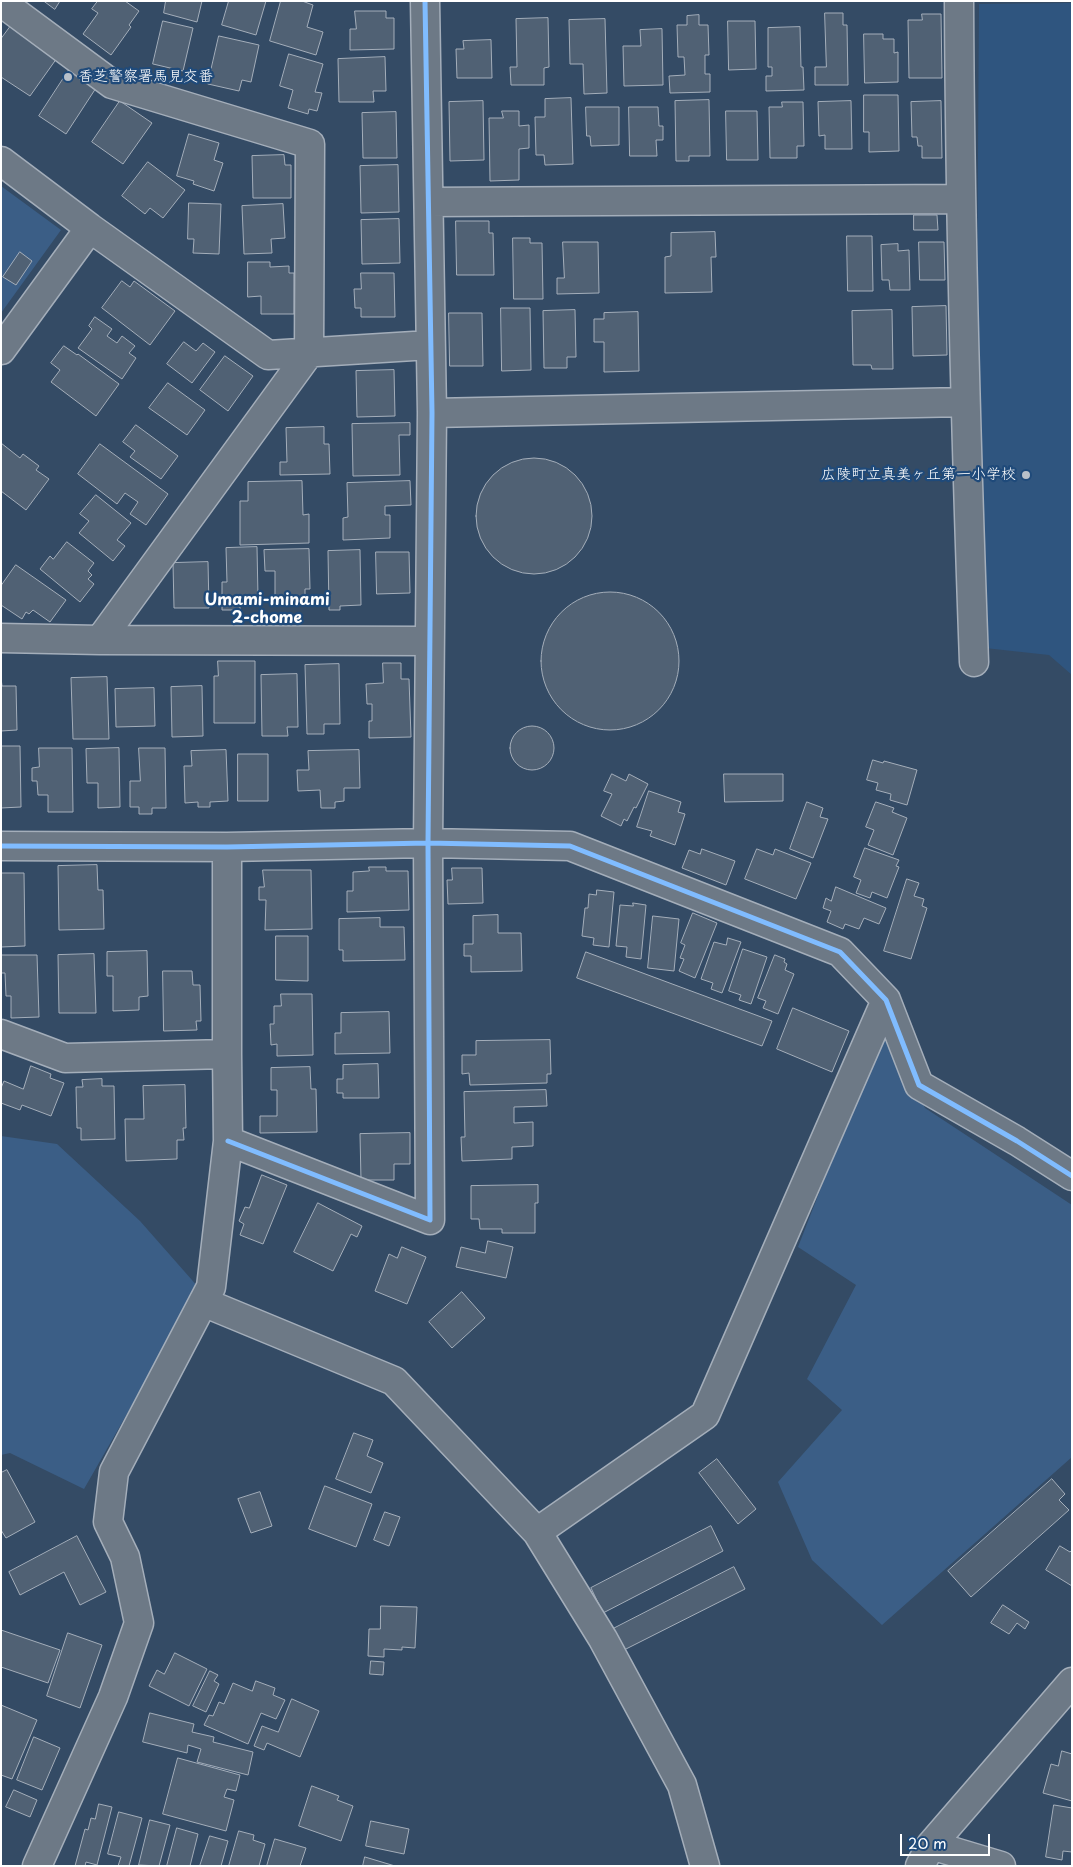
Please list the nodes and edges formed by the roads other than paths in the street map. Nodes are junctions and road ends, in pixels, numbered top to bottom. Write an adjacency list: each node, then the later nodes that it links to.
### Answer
1 (425, 1): 6 (street)
2 (959, 1): 5 (street)
3 (1, 2): 10 (street)
4 (1, 161): 7 (street)
5 (960, 199): 6 (street); 11 (street)
6 (430, 202): 8 (street)
7 (90, 228): 9 (street); 10 (street)
8 (430, 345): 10 (street); 12 (street)
9 (1, 350)
10 (308, 353): 14 (street)
11 (965, 402): 12 (street); 16 (street)
12 (432, 413): 15 (street)
13 (1, 638): 14 (street)
14 (100, 640): 15 (street)
15 (430, 640): 17 (street)
16 (974, 662)
17 (428, 843): 19 (street); 20 (street); 23 (street)
18 (1, 846): 19 (street)
19 (227, 847): 22 (street)
20 (886, 1000): 24 (street); 26 (street)
21 (1, 1034): 22 (street)
22 (227, 1054): 23 (street)
23 (228, 1141): 25 (street)
24 (1072, 1176)
25 (203, 1302): 26 (street); 29 (street)
26 (536, 1532): 30 (street)
27 (1072, 1682): 28 (street)
28 (926, 1855): 31 (street)
29 (37, 1866)
30 (705, 1866)
31 (1001, 1866)

